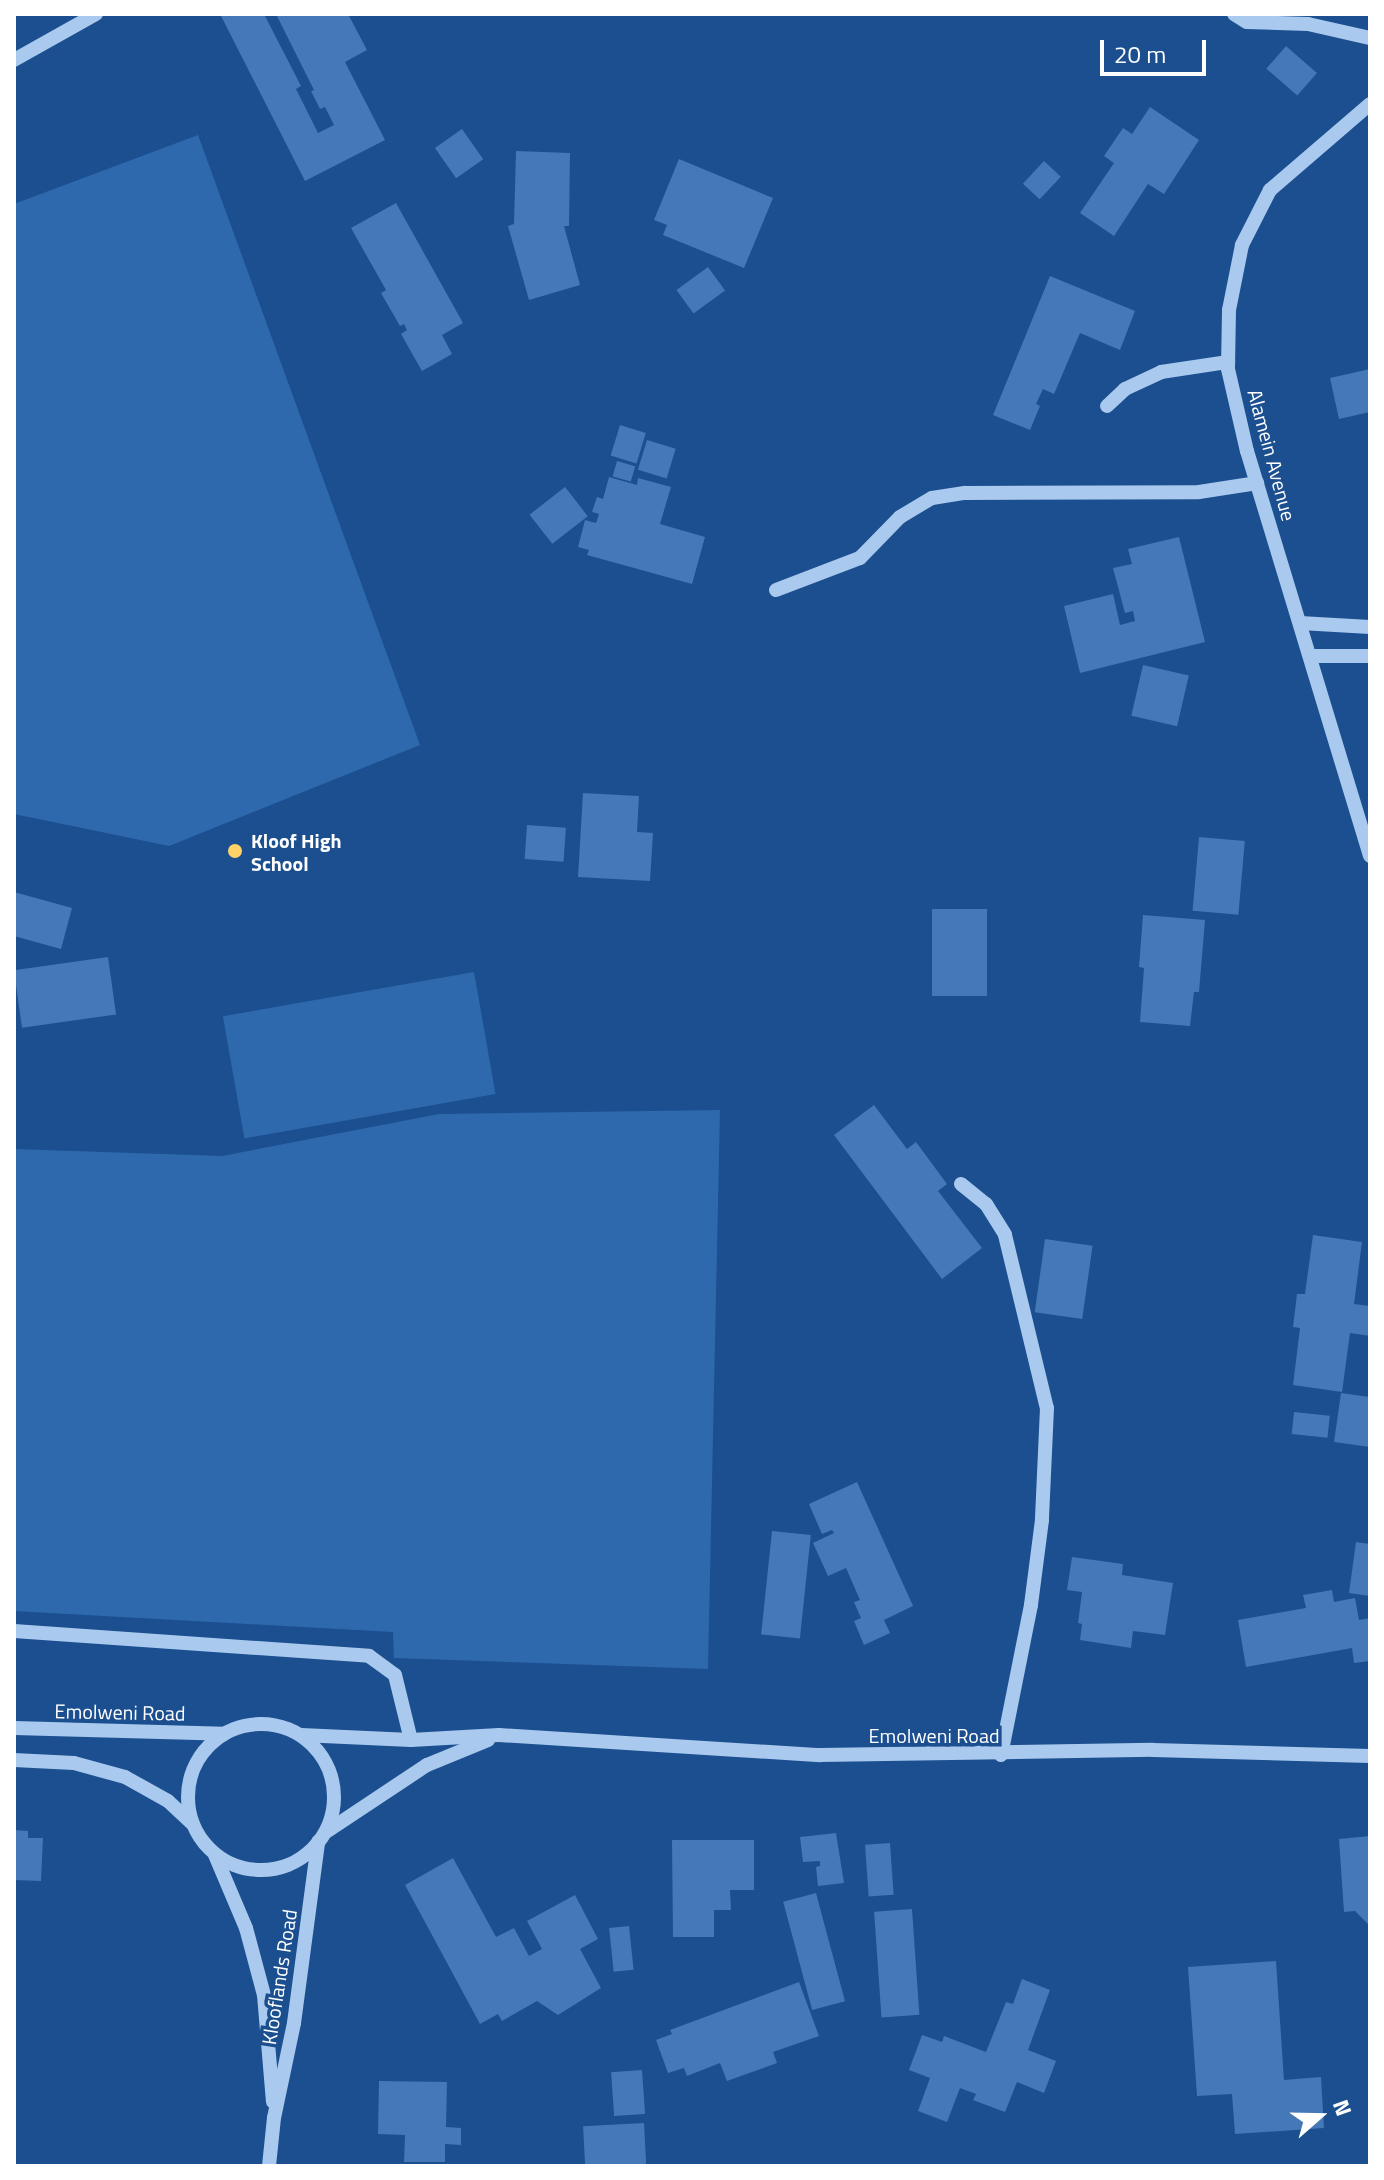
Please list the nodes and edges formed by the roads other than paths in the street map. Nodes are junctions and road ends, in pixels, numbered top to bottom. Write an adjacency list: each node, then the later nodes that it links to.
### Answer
1 (96, 14): 4 (street)
2 (1234, 14): 3 (street)
3 (1370, 38)
4 (14, 60)
5 (1370, 104): 6 (street, Alamein Avenue)
6 (1228, 362): 7 (street); 8 (street, Alamein Avenue)
7 (1107, 406)
8 (1257, 483): 9 (street); 10 (street, Alamein Avenue)
9 (776, 590)
10 (1300, 623): 11 (street); 12 (street, Alamein Avenue)
11 (1370, 627)
12 (1310, 656): 13 (street); 14 (street, Alamein Avenue)
13 (1370, 656)
14 (1370, 856)
15 (961, 1184): 22 (street)
16 (14, 1631): 21 (street)
17 (14, 1728): 18 (street, Emolweni Road)
18 (224, 1734): 19 (street); 25 (street)
19 (301, 1735): 21 (street, Emolweni Road); 26 (street)
20 (499, 1735): 21 (street, Emolweni Road); 22 (street, Emolweni Road); 26 (street, Emolweni Road)
21 (411, 1740)
22 (1001, 1755): 23 (street, Emolweni Road)
23 (1370, 1756)
24 (14, 1760): 25 (street)
25 (193, 1824): 27 (street)
26 (322, 1838): 27 (street); 28 (street, Klooflands Road)
27 (215, 1855): 28 (street, Klooflands Road)
28 (274, 2118): 29 (street, Klooflands Road)
29 (269, 2166)

